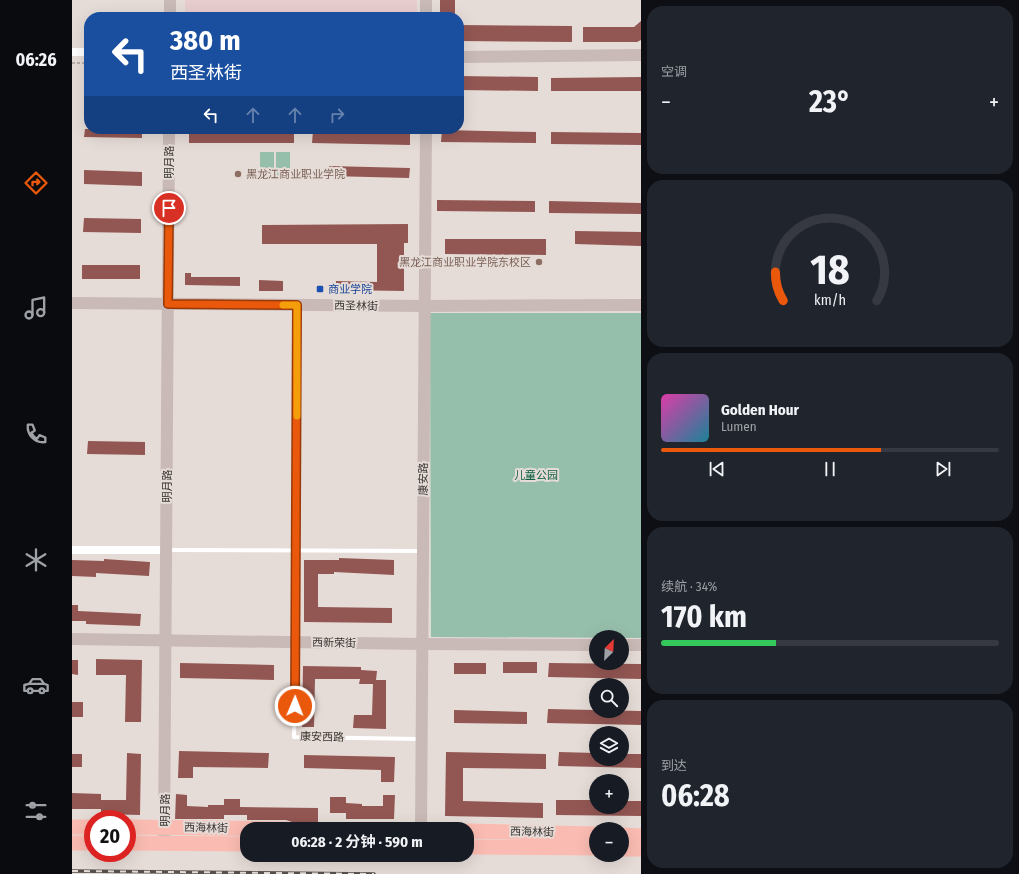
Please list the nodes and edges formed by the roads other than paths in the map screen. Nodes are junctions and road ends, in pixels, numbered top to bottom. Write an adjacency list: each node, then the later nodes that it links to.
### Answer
1 (170, 0): 3 (street)
2 (426, 0): 4 (street)
3 (170, 12)
4 (426, 12)
5 (72, 52): 6 (street)
6 (84, 52)
7 (641, 55): 8 (street)
8 (464, 58)
9 (170, 134): 12 (street, 明月路)
10 (426, 134): 15 (street, 康安路)
11 (72, 303): 12 (street, 西圣林街)
12 (168, 304): 13 (street, 西圣林街); 17 (street, 明月路)
13 (297, 305): 15 (street, 西圣林街); 18 (lane, 康安西路)
14 (641, 305): 15 (street, 西圣林街)
15 (424, 306): 19 (street, 康安路)
16 (72, 550): 17 (street)
17 (166, 550): 18 (lane); 21 (street, 明月路)
18 (296, 551): 19 (lane); 22 (lane, 康安西路)
19 (423, 551): 23 (street, 康安路)
20 (72, 639): 21 (street, 西新荣街)
21 (166, 641): 22 (street, 西新荣街); 32 (street, 明月路)
22 (296, 642): 23 (street, 西新荣街); 27 (lane, 康安西路)
23 (422, 644): 24 (street, 西新荣街); 27 (street, 康安路)
24 (589, 645)
25 (629, 645): 26 (street)
26 (641, 645)
27 (421, 739): 28 (street, 康安路)
28 (421, 822)
29 (72, 827): 30 (highway)
30 (84, 827)
31 (136, 827): 32 (highway, 西海林街)
32 (164, 828): 33 (highway, 西海林街); 41 (street, 明月路)
33 (240, 829)
34 (474, 831): 35 (highway, 西海林街)
35 (589, 834)
36 (629, 835): 37 (highway)
37 (641, 836)
38 (72, 843): 39 (highway)
39 (84, 843)
40 (136, 843): 41 (highway, 西海林街)
41 (164, 844): 42 (highway, 西海林街)
42 (240, 844)
43 (474, 847): 44 (highway, 西海林街)
44 (589, 848)
45 (629, 849): 46 (highway)
46 (641, 849)

